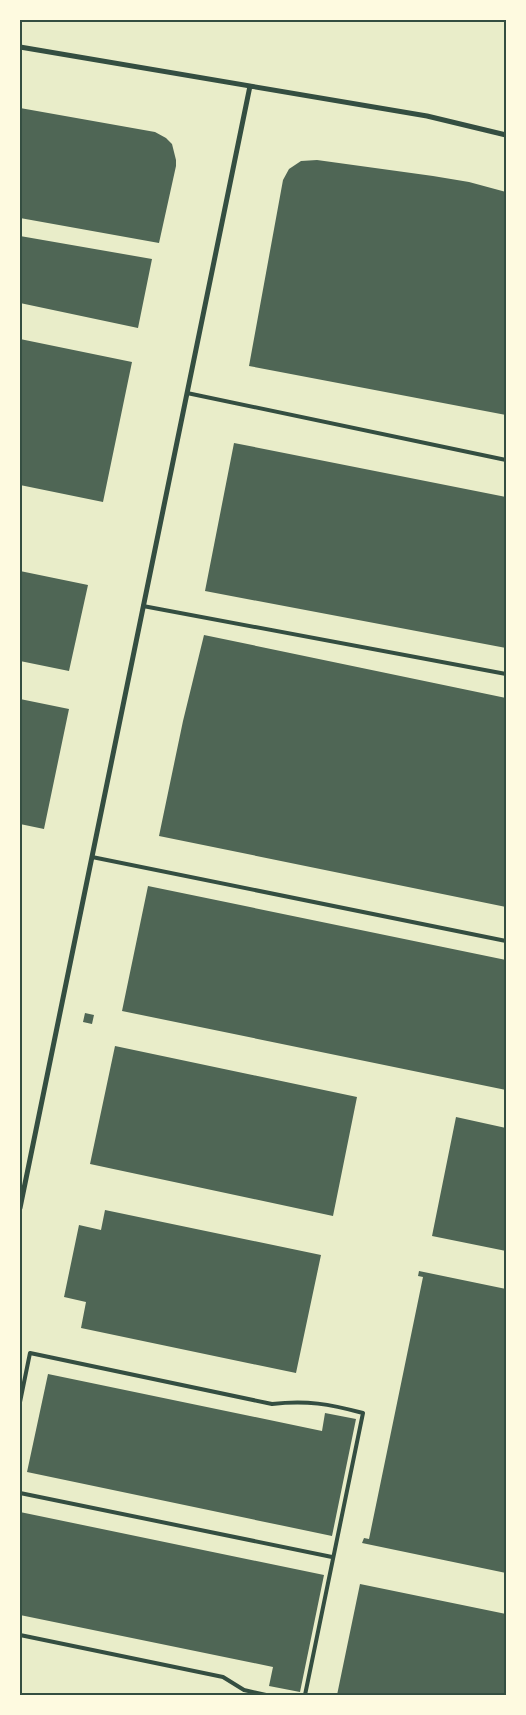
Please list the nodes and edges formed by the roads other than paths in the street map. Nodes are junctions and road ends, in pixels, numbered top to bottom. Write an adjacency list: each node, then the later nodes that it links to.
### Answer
1 (20, 46): 2 (street)
2 (250, 86): 3 (street); 4 (street)
3 (506, 135)
4 (187, 393): 5 (lane); 6 (street)
5 (506, 460)
6 (143, 606): 7 (lane); 8 (street)
7 (506, 674)
8 (92, 857): 9 (lane); 10 (street)
9 (506, 941)
10 (20, 1208)
11 (20, 1402): 13 (lane)
12 (20, 1492): 13 (lane)
13 (332, 1557): 16 (lane)
14 (20, 1635): 15 (lane)
15 (266, 1695)
16 (305, 1695)

